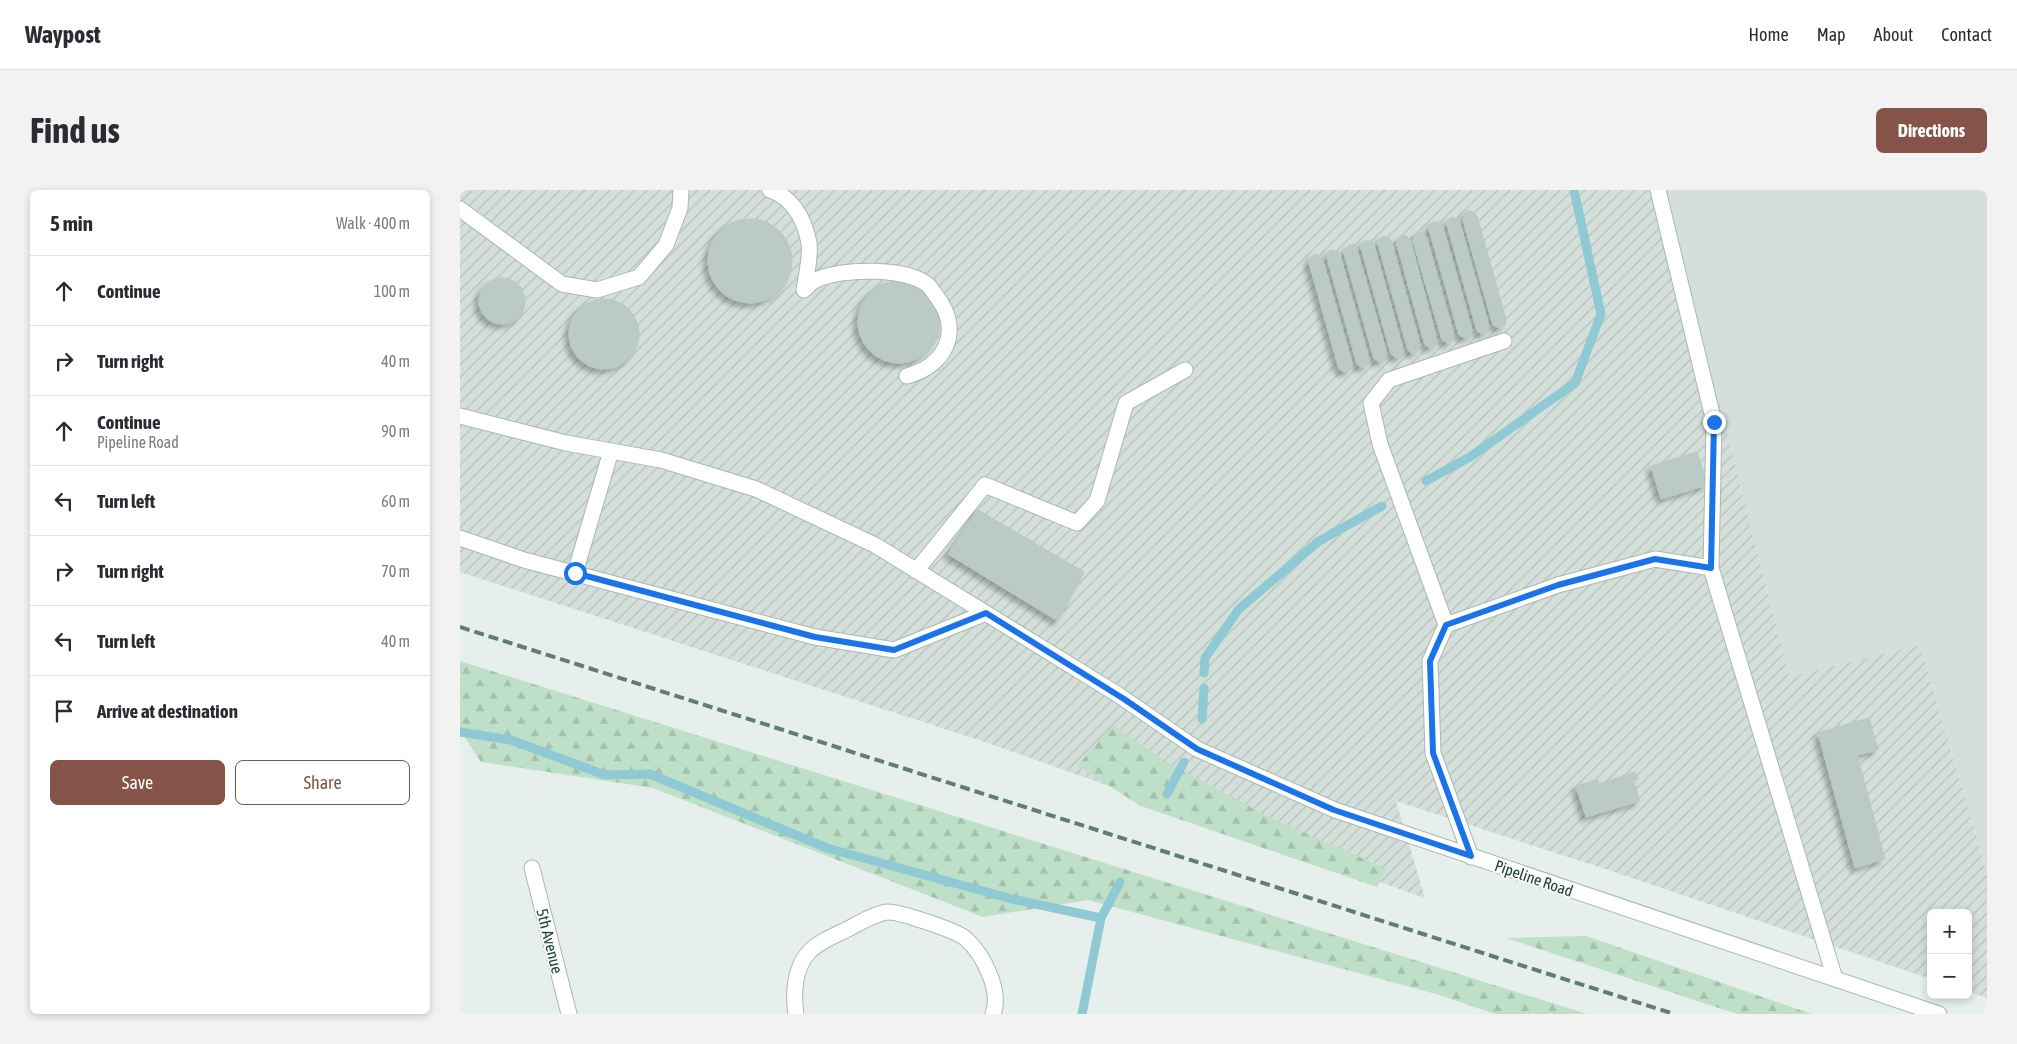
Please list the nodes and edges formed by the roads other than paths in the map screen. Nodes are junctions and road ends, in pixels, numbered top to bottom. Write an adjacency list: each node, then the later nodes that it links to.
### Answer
1 (681, 190): 4 (street)
2 (770, 190): 7 (street)
3 (1658, 190): 11 (street)
4 (460, 209)
5 (1504, 341): 15 (street)
6 (1185, 370): 12 (street)
7 (907, 376)
8 (460, 416): 9 (street, Pipeline Road)
9 (611, 452): 12 (street, Pipeline Road); 13 (street)
10 (460, 538): 13 (street)
11 (1711, 568): 15 (street); 18 (street)
12 (916, 570): 14 (street, Pipeline Road)
13 (575, 573): 14 (street)
14 (986, 613): 16 (street, Pipeline Road)
15 (1446, 625): 16 (street)
16 (1471, 856): 18 (street, Pipeline Road)
17 (532, 868): 19 (street, 5th Avenue)
18 (1835, 979): 22 (street, Pipeline Road)
19 (569, 1014)
20 (796, 1014): 21 (street)
21 (993, 1014)
22 (1939, 1014)

